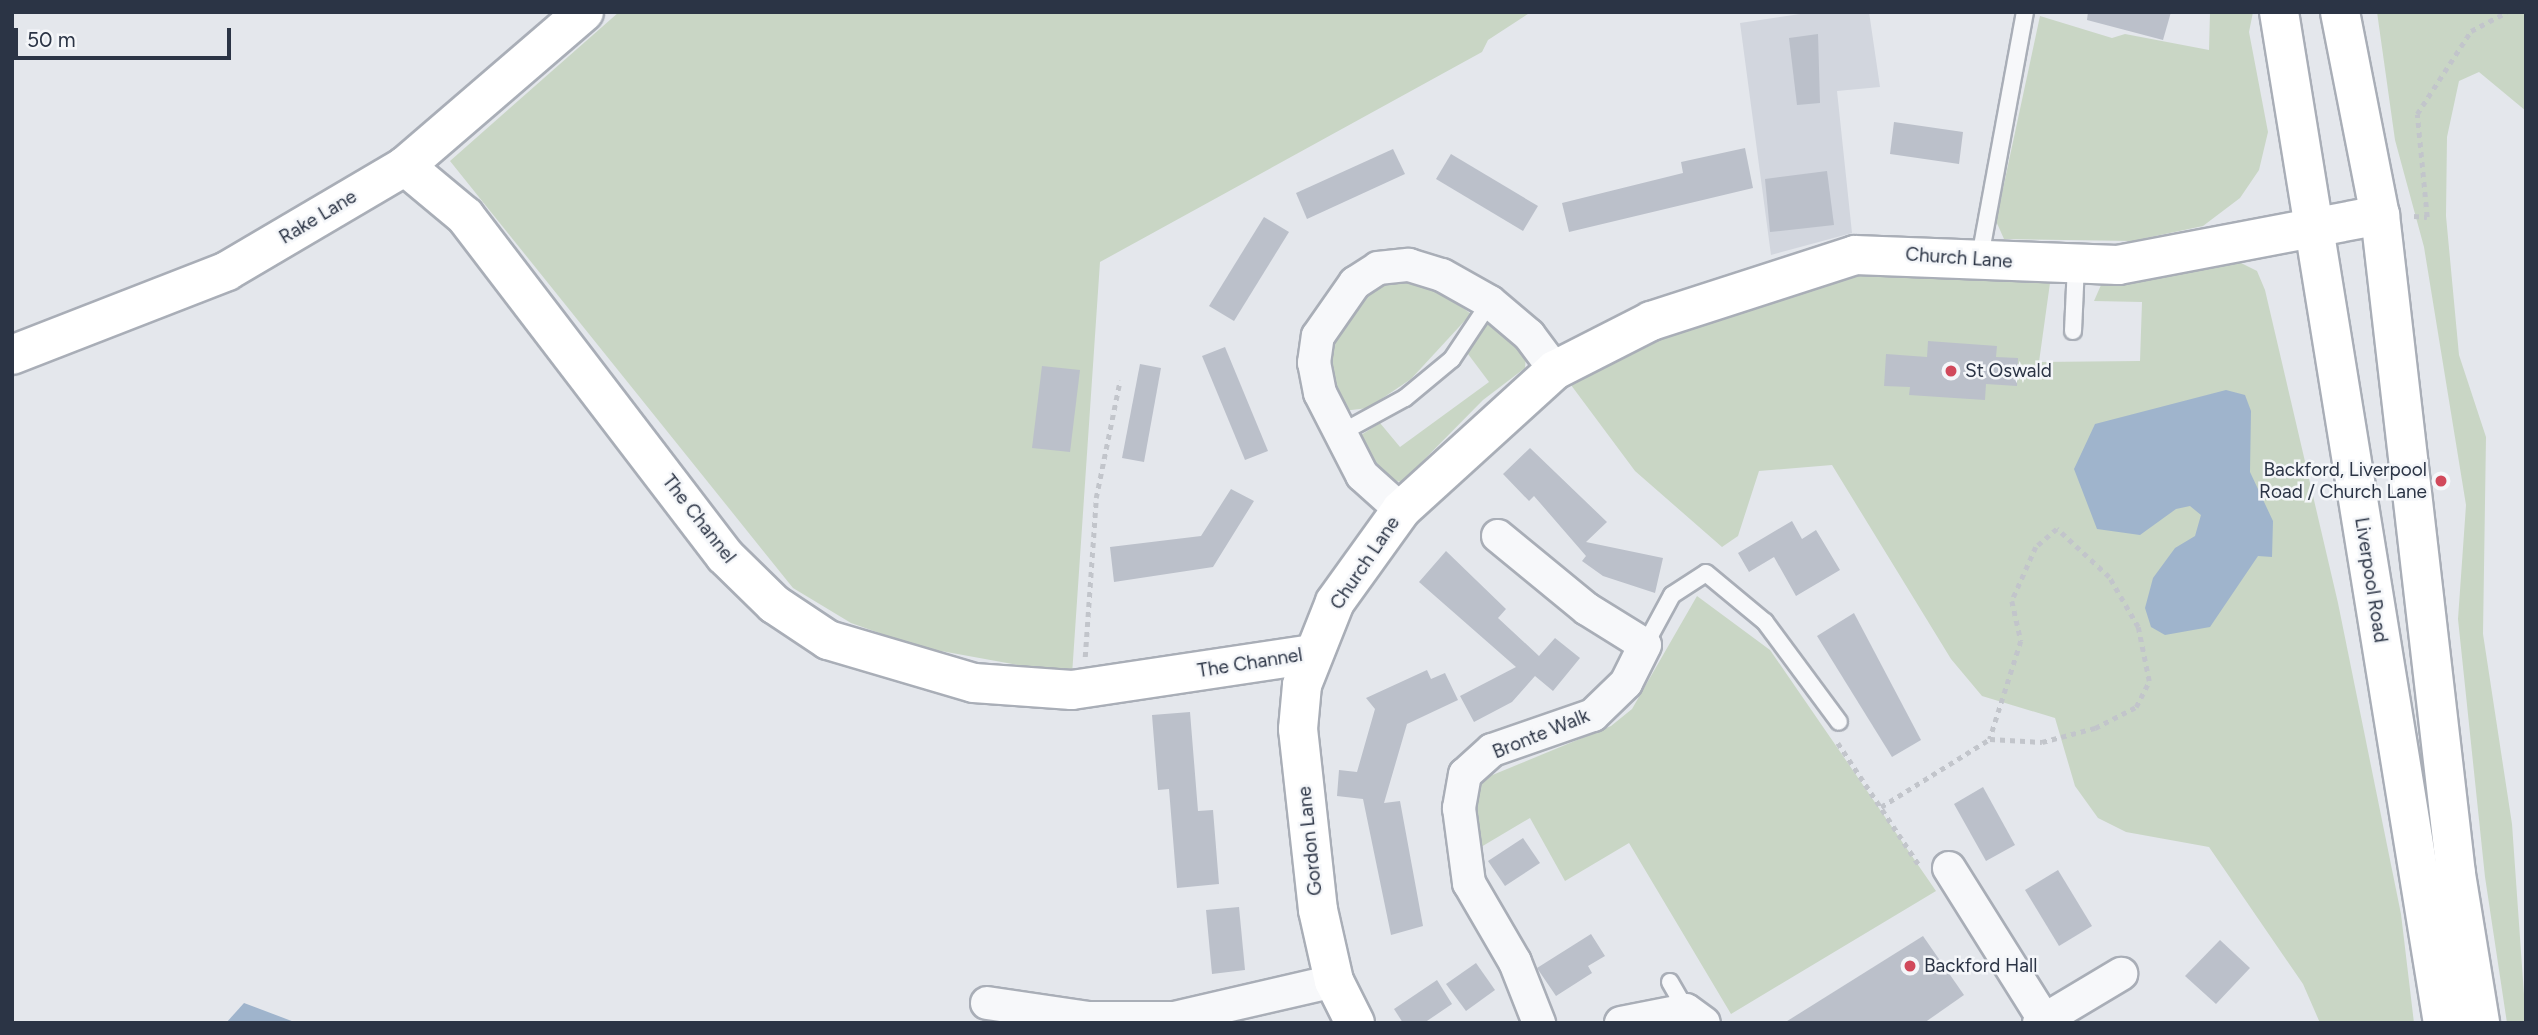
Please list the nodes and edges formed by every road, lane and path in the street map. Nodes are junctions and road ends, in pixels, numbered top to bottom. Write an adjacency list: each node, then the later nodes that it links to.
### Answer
1 (584, 12): 7 (main road, Rake Lane)
2 (2034, 12): 6 (lane)
3 (2278, 12): 9 (main road, Liverpool Road)
4 (2340, 12): 8 (main road)
5 (2506, 12): 8 (path)
6 (2024, 19): 10 (lane)
7 (405, 166): 14 (main road, Rake Lane); 22 (main road, The Channel)
8 (2380, 215): 9 (main road, Church Lane); 37 (main road)
9 (2315, 228): 11 (main road, Church Lane); 36 (main road, Liverpool Road)
10 (1980, 257): 11 (main road, Church Lane); 15 (main road, Church Lane)
11 (2076, 266): 13 (lane)
12 (1490, 302): 15 (street, Church Lane); 17 (lane); 17 (street, Church Lane)
13 (2073, 331)
14 (12, 355)
15 (1555, 370): 18 (main road, Church Lane)
16 (1121, 380): 22 (path)
17 (1339, 434): 18 (street, Church Lane)
18 (1401, 510): 21 (main road, Church Lane)
19 (1498, 536): 20 (street)
20 (1646, 645): 23 (lane); 34 (street, Bronte Walk)
21 (1312, 654): 22 (main road, The Channel); 31 (main road, Gordon Lane)
22 (1082, 689)
23 (1839, 722)
24 (1836, 739): 26 (path)
25 (1990, 739): 25 (path); 26 (path)
26 (1881, 807): 27 (path)
27 (1935, 869): 33 (street)
28 (2121, 974): 33 (street)
29 (1670, 982): 32 (lane)
30 (987, 1003): 31 (street)
31 (1341, 1009)
32 (1695, 1016): 35 (street)
33 (2041, 1020)
34 (1539, 1023)
35 (1621, 1023)
36 (2443, 1023)
37 (2480, 1023)

